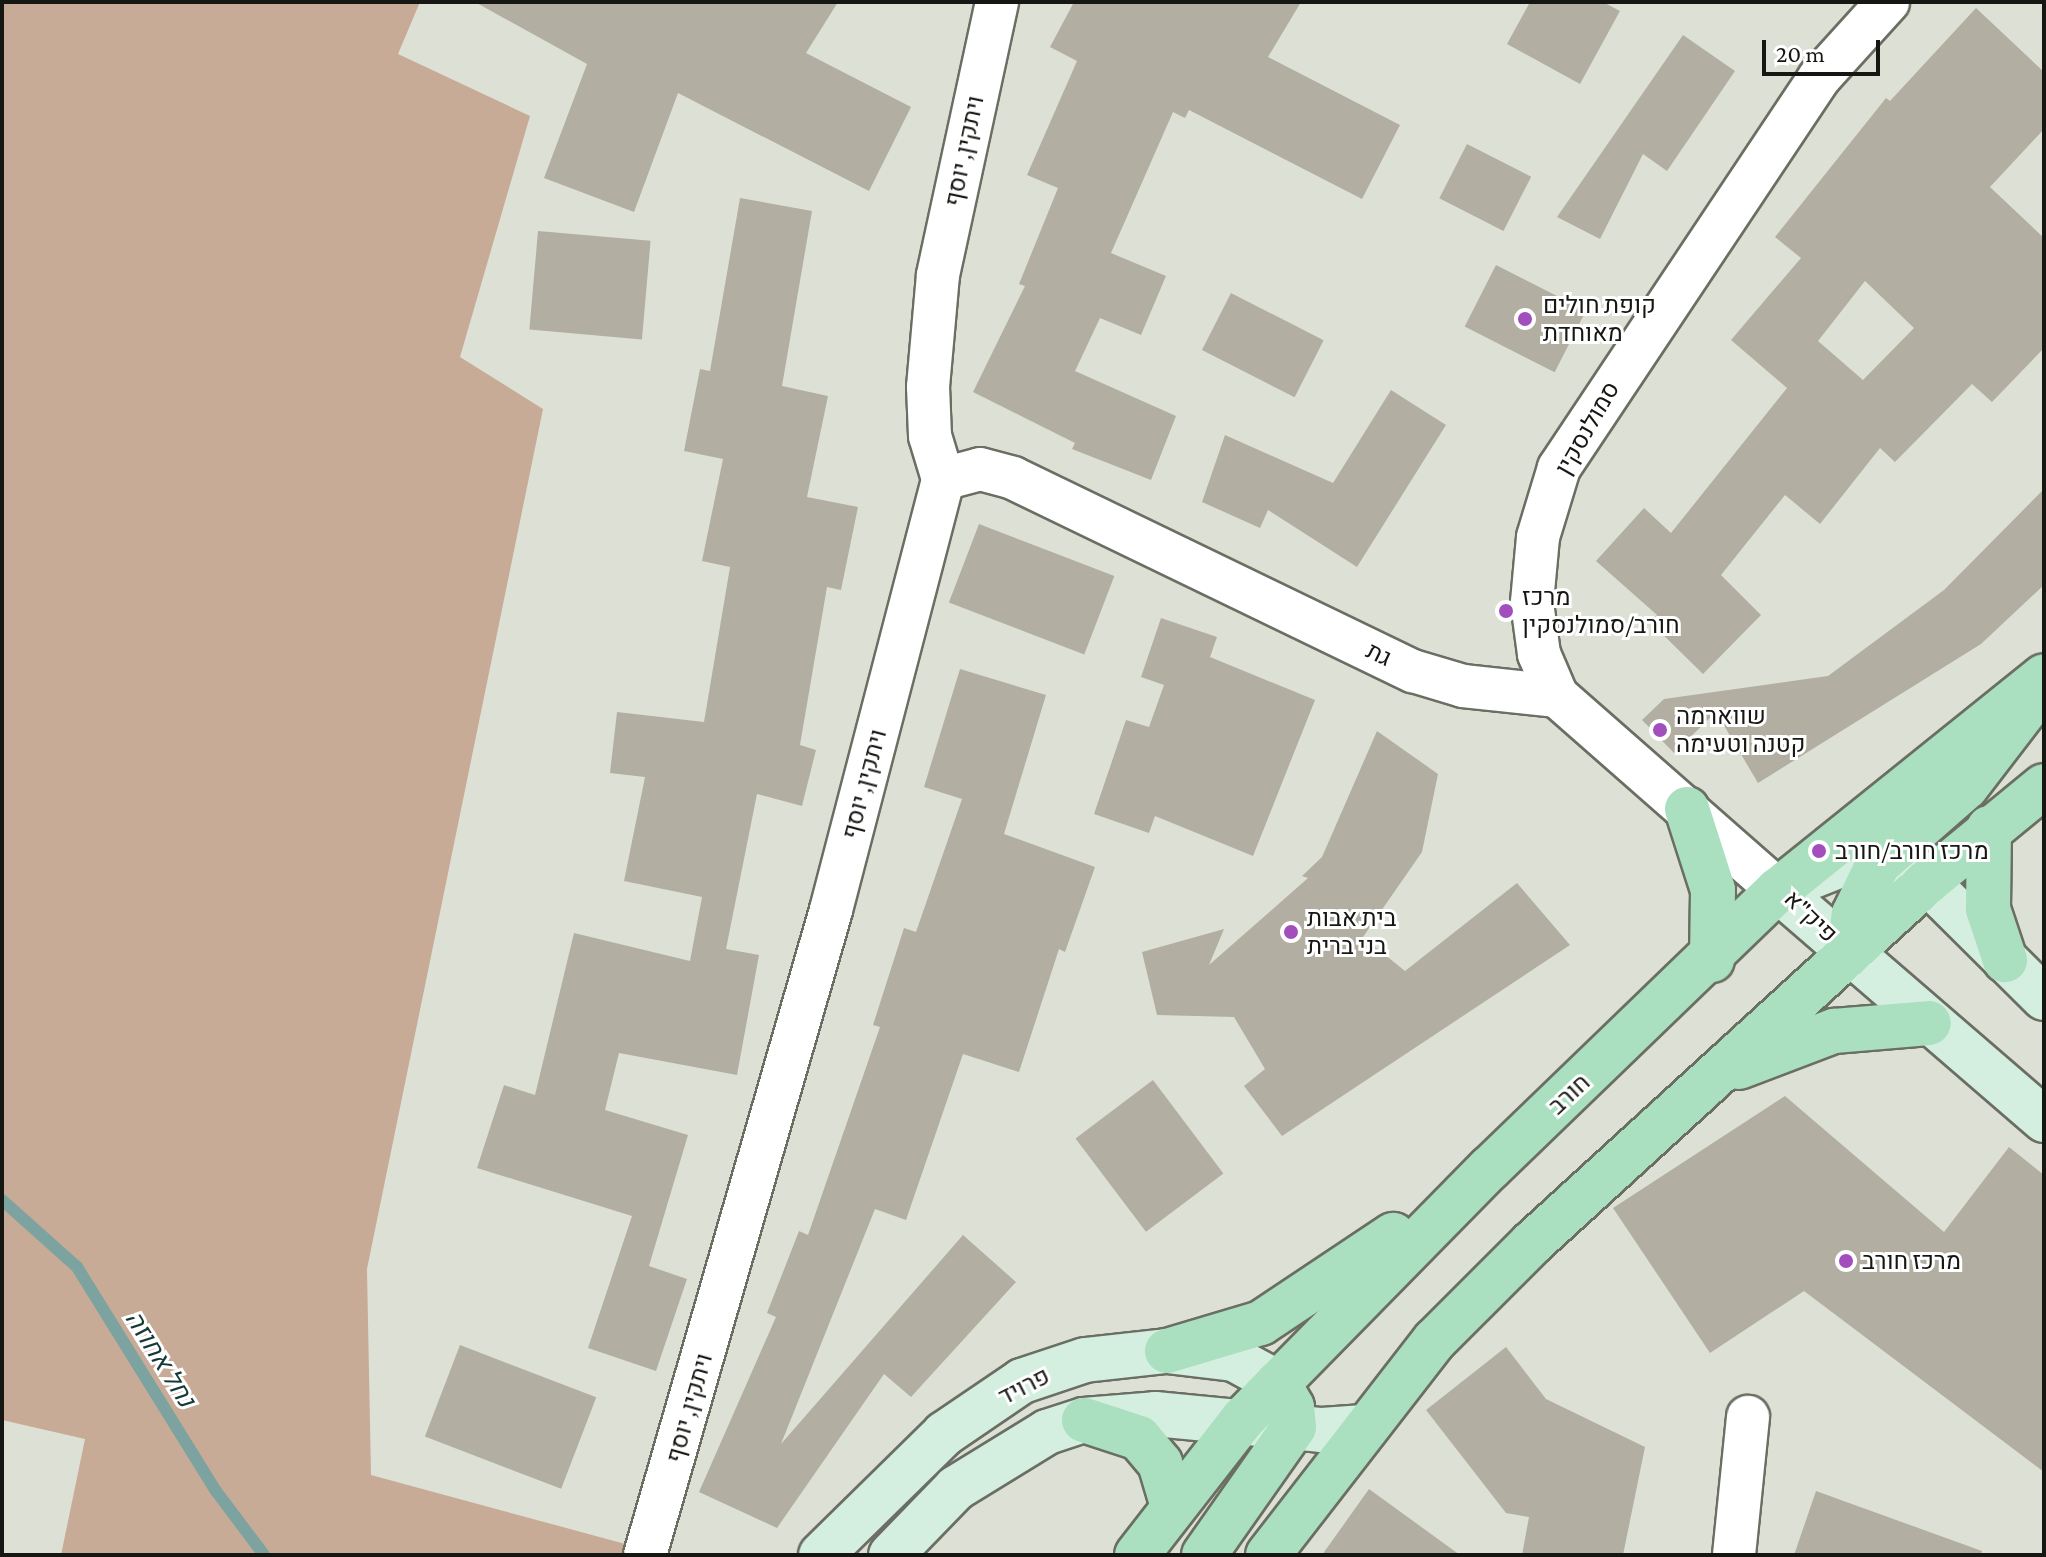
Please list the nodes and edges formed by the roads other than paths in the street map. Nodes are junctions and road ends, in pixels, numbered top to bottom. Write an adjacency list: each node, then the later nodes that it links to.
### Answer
1 (997, 2): 3 (street, ויתקין, יוסף)
2 (1888, 2): 6 (street, סמולנסקין)
3 (943, 479): 6 (street, גת); 29 (street, ויתקין, יוסף)
4 (2044, 676): 12 (main road, חורב)
5 (2044, 682): 10 (main road)
6 (1557, 696): 8 (street)
7 (2044, 786): 9 (main road)
8 (1687, 809): 12 (street); 14 (main road)
9 (1989, 828): 11 (main road); 15 (main road)
10 (1878, 864): 11 (main road, פיק"א); 12 (main road, פיק"א); 13 (main road)
11 (1927, 882): 13 (main road); 15 (main road, פיק"א)
12 (1778, 890): 13 (main road, פיק"א); 14 (main road, חורב)
13 (1849, 953): 17 (main road, פיק"א); 18 (main road)
14 (1712, 960): 20 (main road, חורב)
15 (2005, 960): 16 (main road, פיק"א)
16 (2044, 998)
17 (1929, 1023): 18 (main road); 19 (main road, פיק"א)
18 (1692, 1094): 27 (main road)
19 (2044, 1120)
20 (1490, 1168): 21 (main road); 22 (main road, חורב)
21 (1167, 1351): 22 (main road, פרויד); 30 (main road, פרויד)
22 (1278, 1383): 24 (main road, חורב); 26 (main road)
23 (1748, 1417): 35 (street)
24 (1243, 1419): 25 (main road); 26 (main road); 28 (main road, חורב)
25 (1084, 1420): 28 (main road); 31 (main road)
26 (1294, 1427): 27 (main road); 33 (main road)
27 (1364, 1427): 34 (main road)
28 (1173, 1507): 32 (main road, חורב)
29 (645, 1555)
30 (821, 1555)
31 (891, 1555)
32 (1137, 1555)
33 (1204, 1555)
34 (1268, 1555)
35 (1734, 1555)

